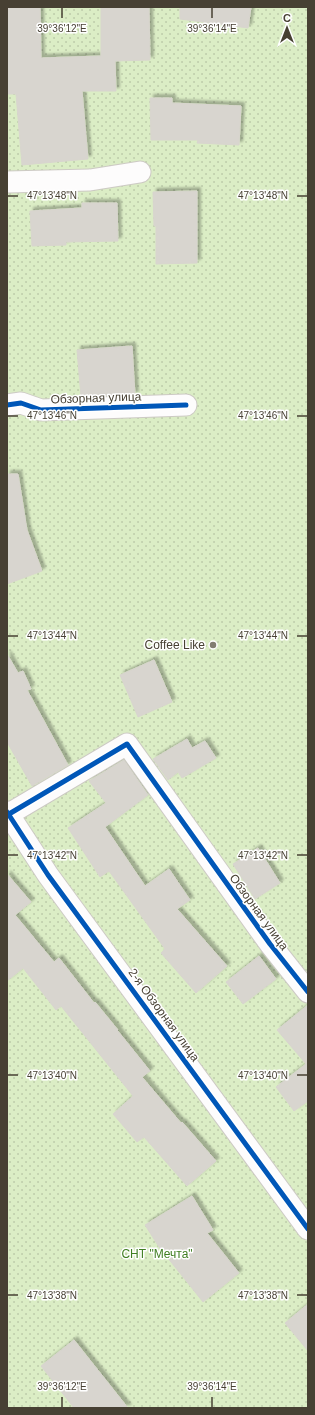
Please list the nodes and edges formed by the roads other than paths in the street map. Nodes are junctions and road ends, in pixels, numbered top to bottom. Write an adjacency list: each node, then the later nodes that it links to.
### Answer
1 (140, 172): 2 (street)
2 (7, 182)
3 (7, 405): 4 (street, Обзорная улица)
4 (186, 405)
5 (8, 813): 6 (street, Обзорная улица); 7 (street, 2-я Обзорная улица)
6 (308, 992)
7 (308, 1229)

